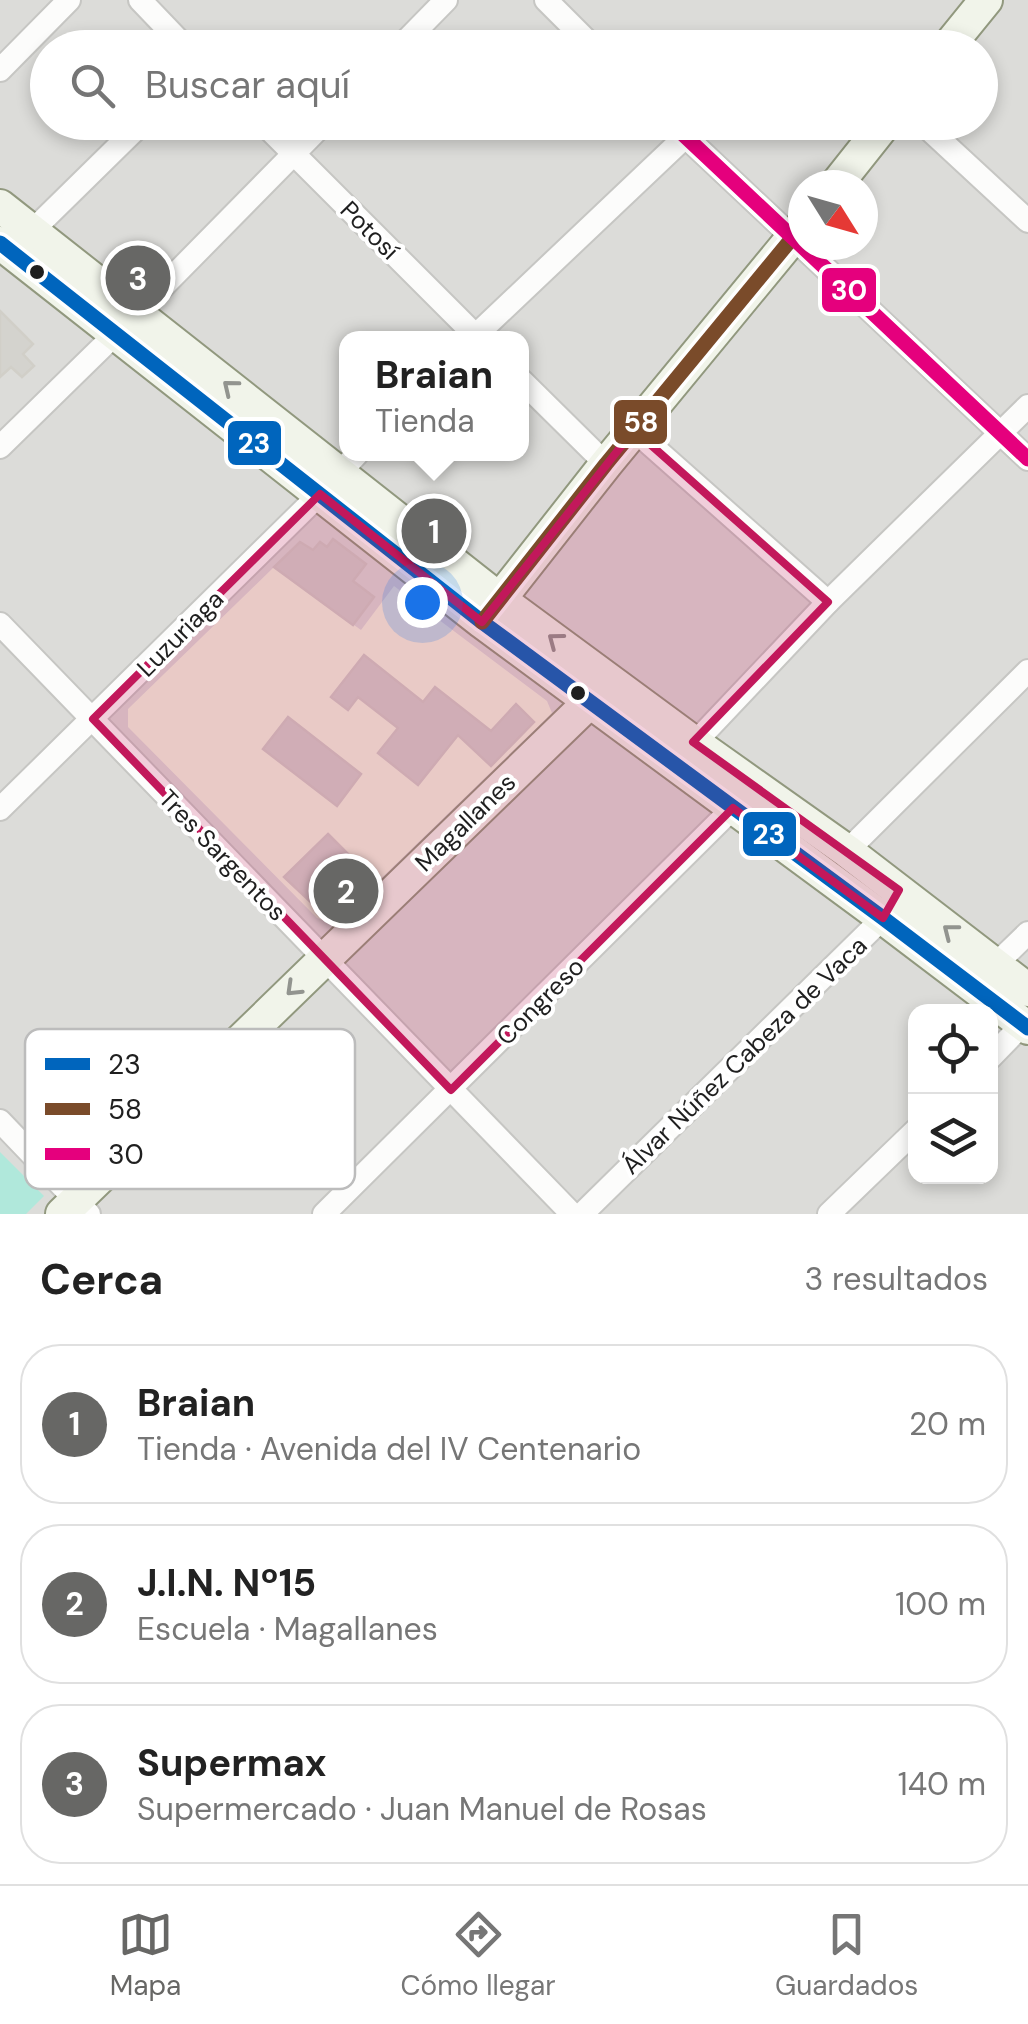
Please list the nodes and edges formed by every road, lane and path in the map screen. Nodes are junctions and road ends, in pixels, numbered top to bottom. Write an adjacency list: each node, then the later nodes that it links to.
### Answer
1 (70, 0): 6 (street)
2 (140, 0): 7 (street)
3 (446, 0): 8 (street)
4 (546, 0): 9 (street)
5 (986, 0): 10 (main road)
6 (40, 30)
7 (169, 30)
8 (417, 30)
9 (576, 30)
10 (962, 30)
11 (30, 40): 12 (street)
12 (0, 70)
13 (125, 140): 25 (street)
14 (280, 140): 20 (street, Potosí)
15 (307, 140): 20 (street)
16 (667, 140): 31 (street)
17 (689, 140): 24 (street)
18 (872, 140): 21 (main road)
19 (941, 140): 23 (street)
20 (294, 154): 29 (street); 30 (street, Potosí)
21 (848, 170)
22 (0, 206): 25 (main road)
23 (1028, 221)
24 (788, 224)
25 (32, 231): 29 (main road)
26 (0, 243): 29 (main road)
27 (788, 244): 34 (main road)
28 (826, 260): 35 (street)
29 (126, 323): 36 (street); 39 (main road)
30 (468, 331)
31 (482, 331)
32 (529, 389): 38 (street)
33 (1028, 406): 35 (street)
34 (634, 430): 38 (main road); 40 (street)
35 (1000, 434): 37 (street); 40 (street)
36 (0, 447)
37 (1028, 459)
38 (606, 464): 41 (main road)
39 (338, 474): 41 (main road); 45 (street, Luzuriaga)
40 (828, 602): 46 (street)
41 (491, 610): 44 (main road)
42 (0, 624): 45 (street, Tres Sargentos)
43 (1028, 671): 49 (street)
44 (600, 692): 46 (main road); 52 (main road, Magallanes)
45 (92, 719): 48 (street, Luzuriaga); 52 (street, Tres Sargentos)
46 (684, 754): 47 (main road)
47 (741, 795): 49 (main road); 50 (main road); 58 (street, Congreso)
48 (0, 809)
49 (847, 851): 50 (main road)
50 (891, 904): 53 (main road); 69 (street, Álvar Núñez Cabeza de Vaca)
51 (1028, 934): 53 (street)
52 (324, 959): 56 (main road, Magallanes, one-way to 56); 58 (street, Tres Sargentos)
53 (989, 981): 54 (main road); 55 (main road)
54 (1028, 990)
55 (1027, 1024): 57 (street)
56 (255, 1029)
57 (998, 1051)
58 (451, 1090): 62 (street, Congreso); 68 (street, Tres Sargentos)
59 (0, 1121): 61 (street)
60 (908, 1138): 70 (street)
61 (25, 1150)
62 (355, 1184)
63 (58, 1189): 66 (street)
64 (97, 1189): 66 (main road, Magallanes, one-way to 66)
65 (350, 1189): 67 (street, Congreso)
66 (76, 1210)
67 (324, 1214)
68 (572, 1214)
69 (582, 1214)
70 (829, 1214)

